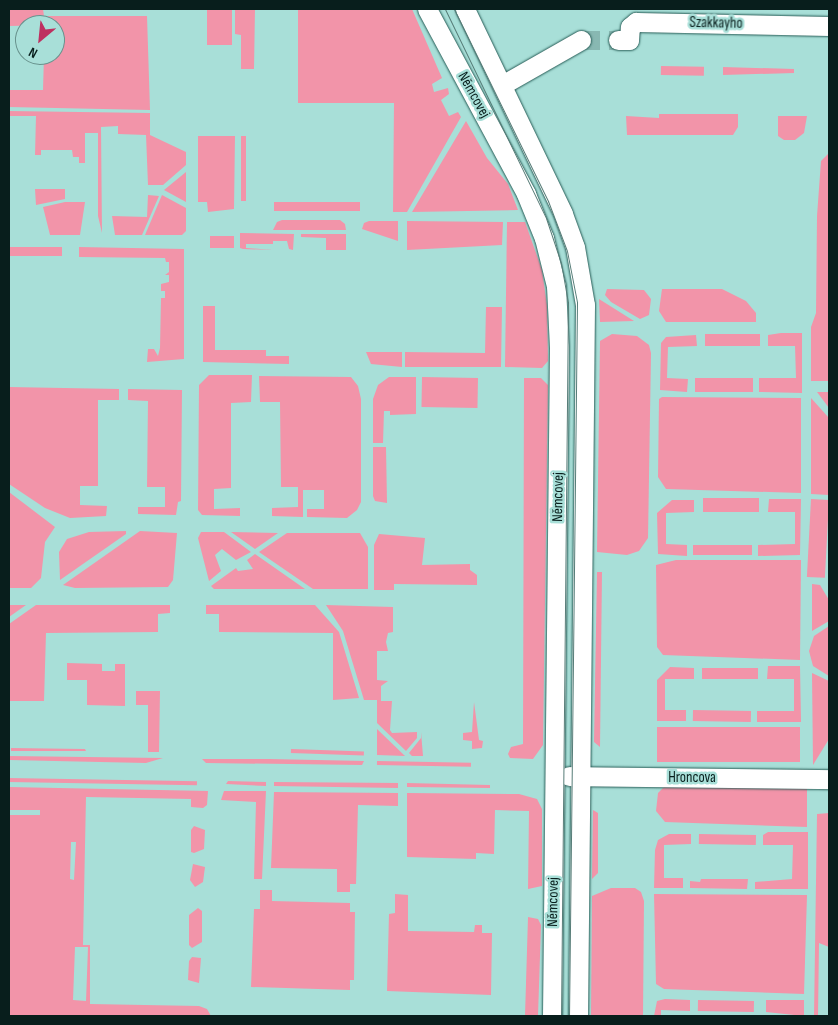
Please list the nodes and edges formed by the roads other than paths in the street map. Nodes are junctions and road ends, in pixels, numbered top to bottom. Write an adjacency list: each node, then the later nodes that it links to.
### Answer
1 (427, 9): 7 (street, Němcovej)
2 (465, 9): 6 (street, Němcovej)
3 (829, 26): 5 (street, Szakkayho)
4 (581, 40): 6 (street)
5 (618, 40)
6 (502, 85): 8 (street, Němcovej)
7 (555, 776): 8 (street, Hroncova); 10 (street, Němcovej)
8 (581, 776): 9 (street, Hroncova); 11 (street, Němcovej)
9 (829, 779)
10 (552, 1016)
11 (578, 1016)

